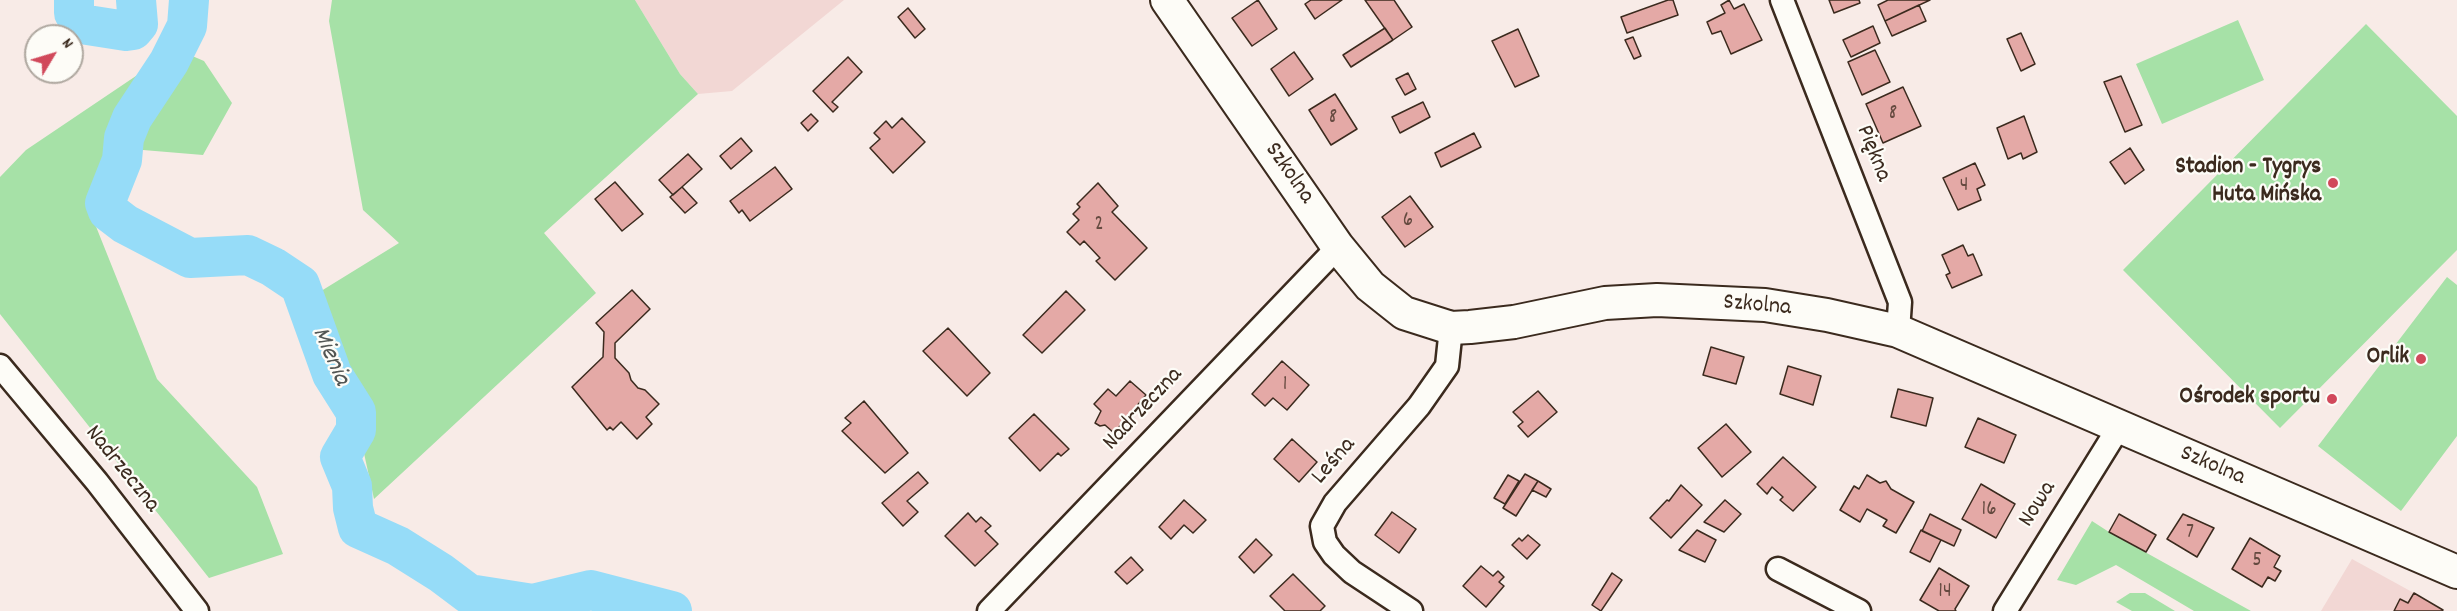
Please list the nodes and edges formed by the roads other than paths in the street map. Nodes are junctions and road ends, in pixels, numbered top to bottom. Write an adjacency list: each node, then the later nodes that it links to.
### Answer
1 (1167, 0): 3 (street, Szkolna)
2 (1782, 0): 5 (street, Piękna)
3 (1338, 247): 4 (street, Szkolna); 11 (street, Nadrzeczna)
4 (1451, 328): 5 (street, Szkolna); 12 (street, Leśna)
5 (1898, 331): 7 (street, Szkolna)
6 (0, 366): 10 (street, Nadrzeczna)
7 (2119, 428): 9 (street, Szkolna); 14 (street, Nowa)
8 (1779, 569): 13 (street)
9 (2457, 572)
10 (197, 611)
11 (989, 611)
12 (1411, 611)
13 (1859, 611)
14 (2005, 611)

